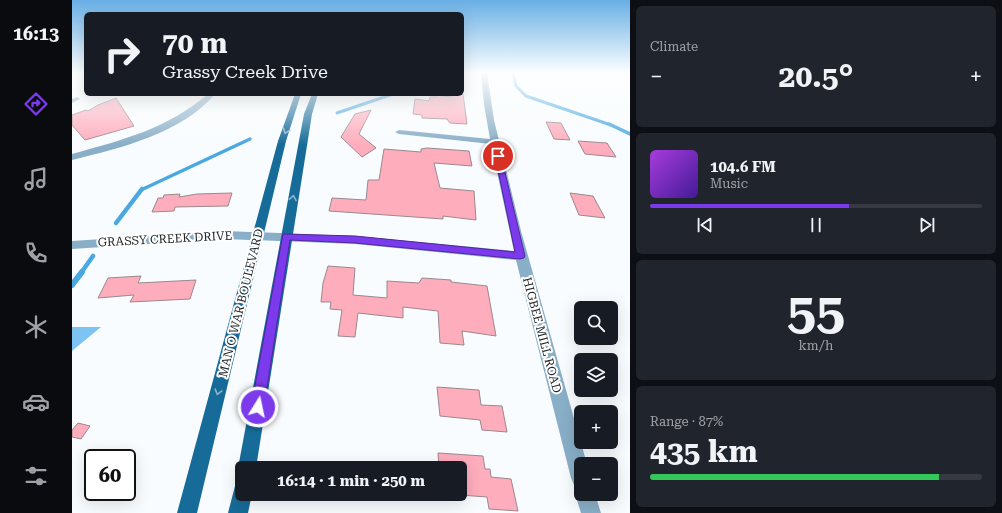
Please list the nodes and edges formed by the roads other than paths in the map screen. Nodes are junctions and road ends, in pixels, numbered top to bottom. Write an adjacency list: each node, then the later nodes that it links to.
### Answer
1 (208, 97): 7 (street)
2 (297, 97): 8 (main road, MAN O WAR BOULEVARD, one-way to 8)
3 (314, 97): 9 (main road, one-way to 3)
4 (486, 97): 6 (street, HIGBEE MILL ROAD)
5 (399, 132): 6 (street)
6 (495, 142): 11 (street, HIGBEE MILL ROAD)
7 (72, 157)
8 (258, 236): 9 (street, GRASSY CREEK DRIVE); 10 (street, GRASSY CREEK DRIVE); 16 (main road, MAN O WAR BOULEVARD, one-way to 16)
9 (286, 237): 11 (street, GRASSY CREEK DRIVE); 13 (main road)
10 (72, 245)
11 (520, 256): 12 (street, HIGBEE MILL ROAD)
12 (575, 457)
13 (248, 461)
14 (241, 501): 17 (main road)
15 (588, 501): 18 (street)
16 (187, 513)
17 (238, 513)
18 (591, 513)

